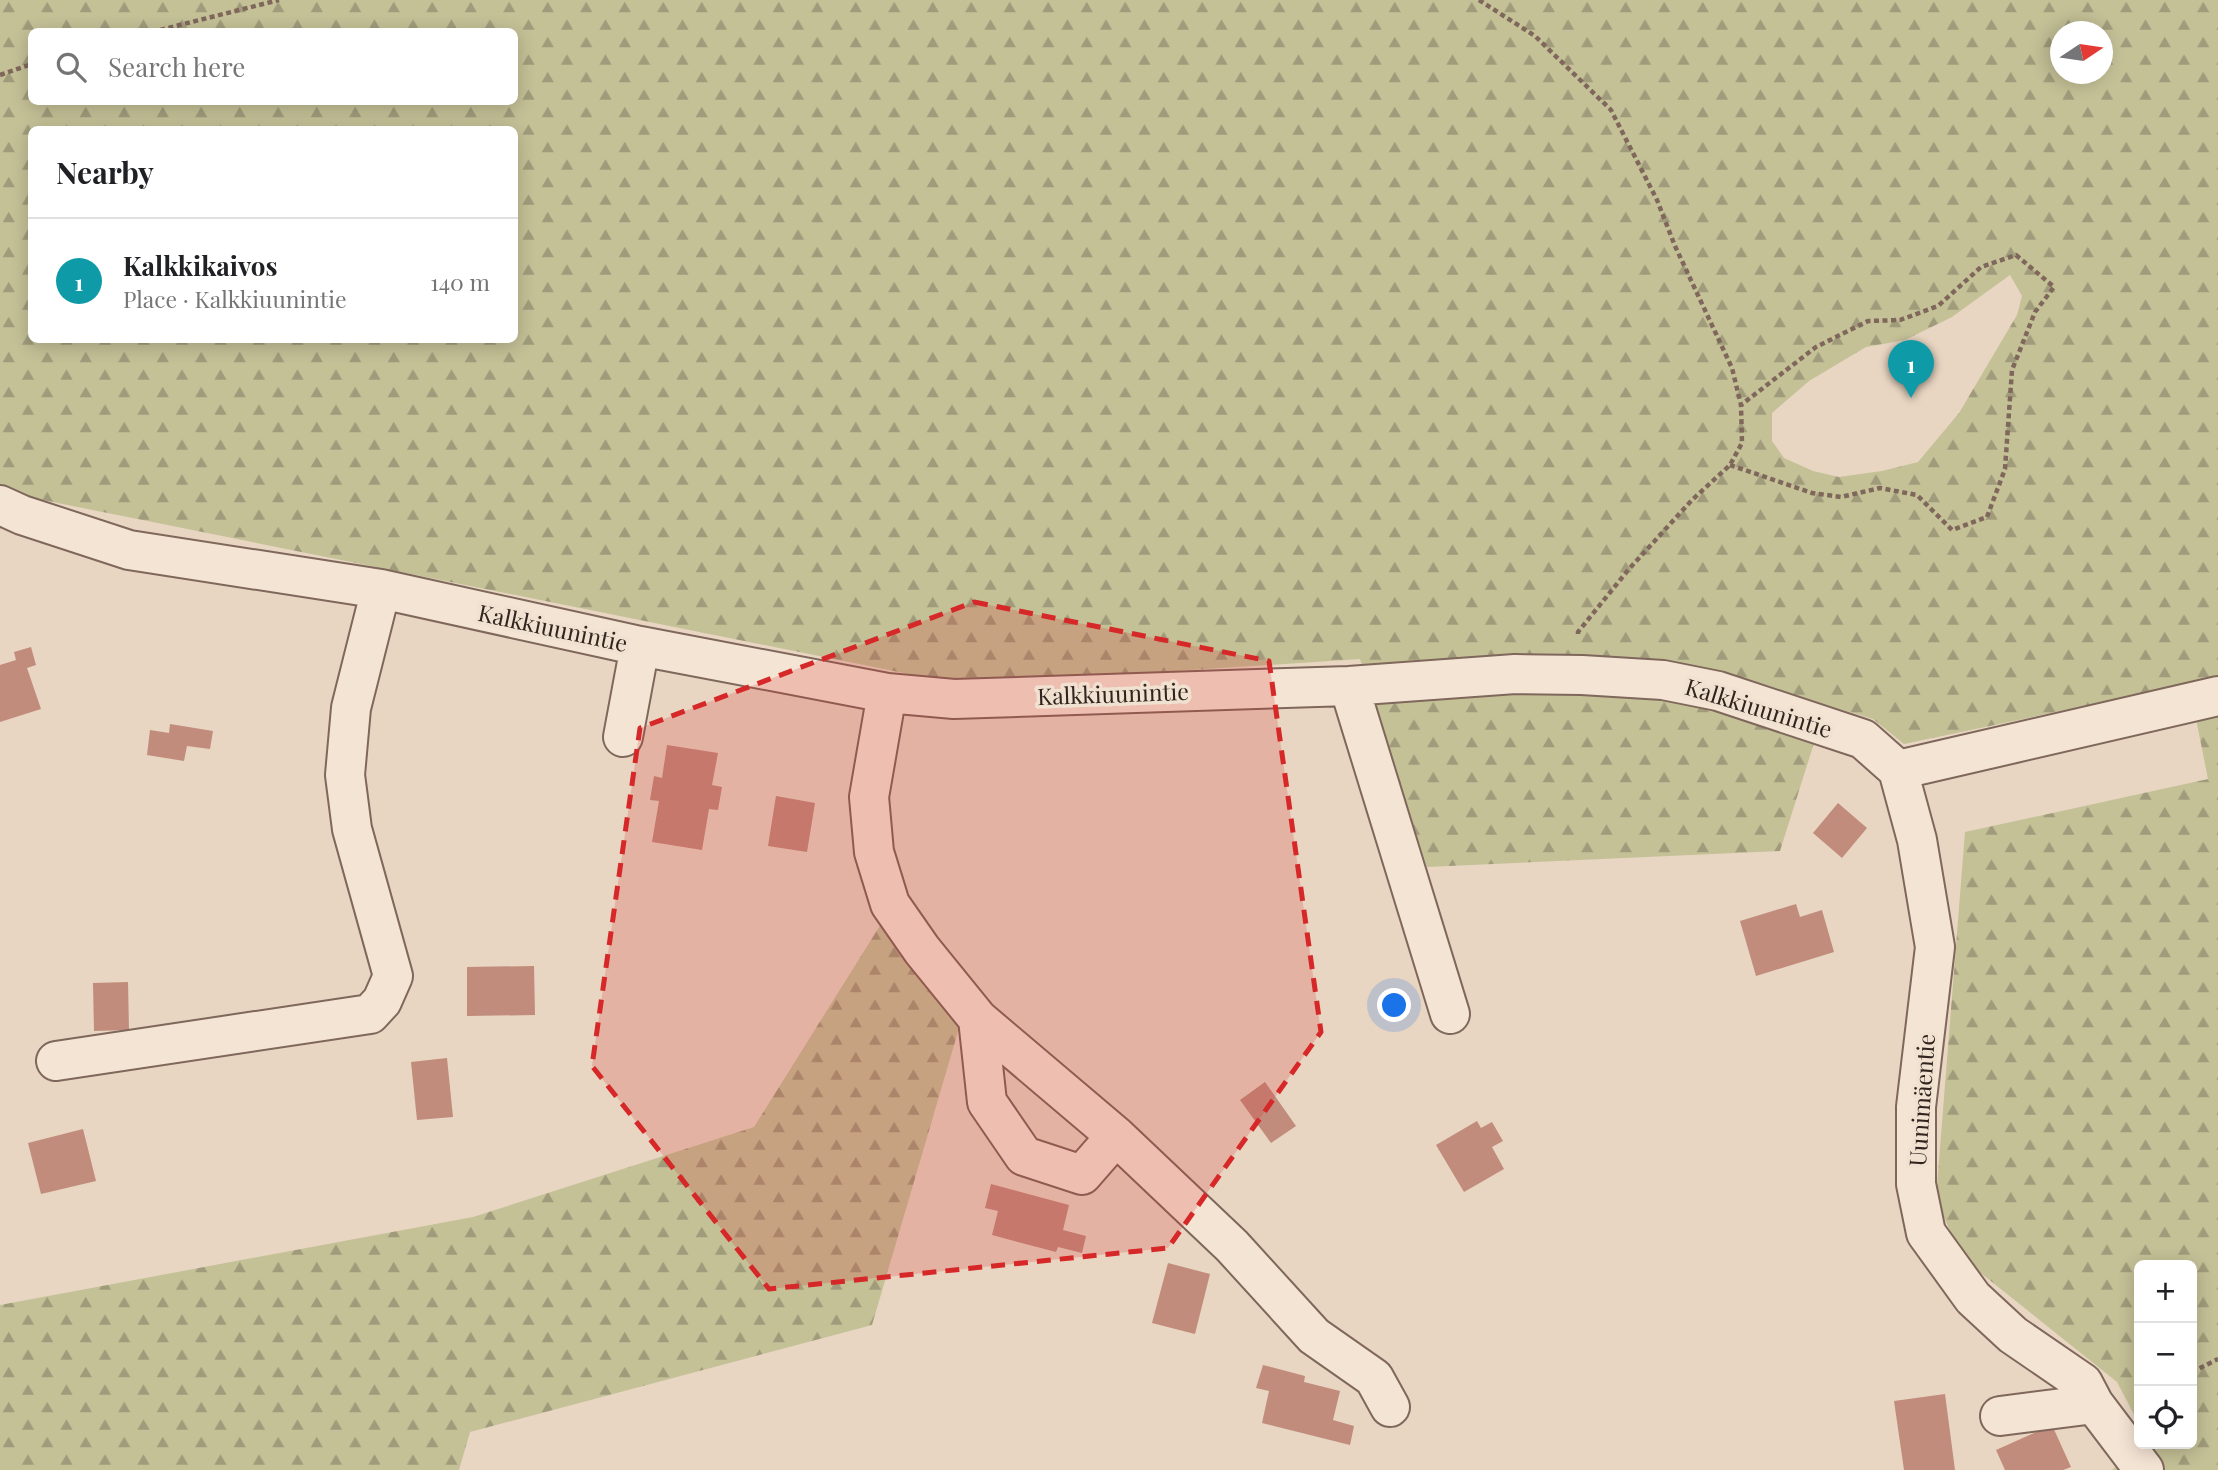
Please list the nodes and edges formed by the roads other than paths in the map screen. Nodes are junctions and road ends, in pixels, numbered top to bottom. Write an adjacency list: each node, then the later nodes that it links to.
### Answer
1 (0, 505): 2 (street, Kalkkiuunintie)
2 (381, 589): 3 (street, Kalkkiuunintie); 11 (street)
3 (640, 646): 5 (street, Kalkkiuunintie); 7 (street)
4 (1349, 686): 5 (street, Kalkkiuunintie); 8 (street, Kalkkiuunintie); 9 (street)
5 (887, 693): 10 (street)
6 (2218, 696): 8 (street)
7 (623, 737)
8 (1898, 770): 13 (street, Uunimäentie)
9 (1450, 1014)
10 (978, 1019): 12 (street); 12 (street)
11 (56, 1061)
12 (1116, 1136): 14 (street)
13 (2094, 1404): 15 (street); 16 (street, Uunimäentie)
14 (1390, 1407)
15 (2000, 1416)
16 (2144, 1470)

